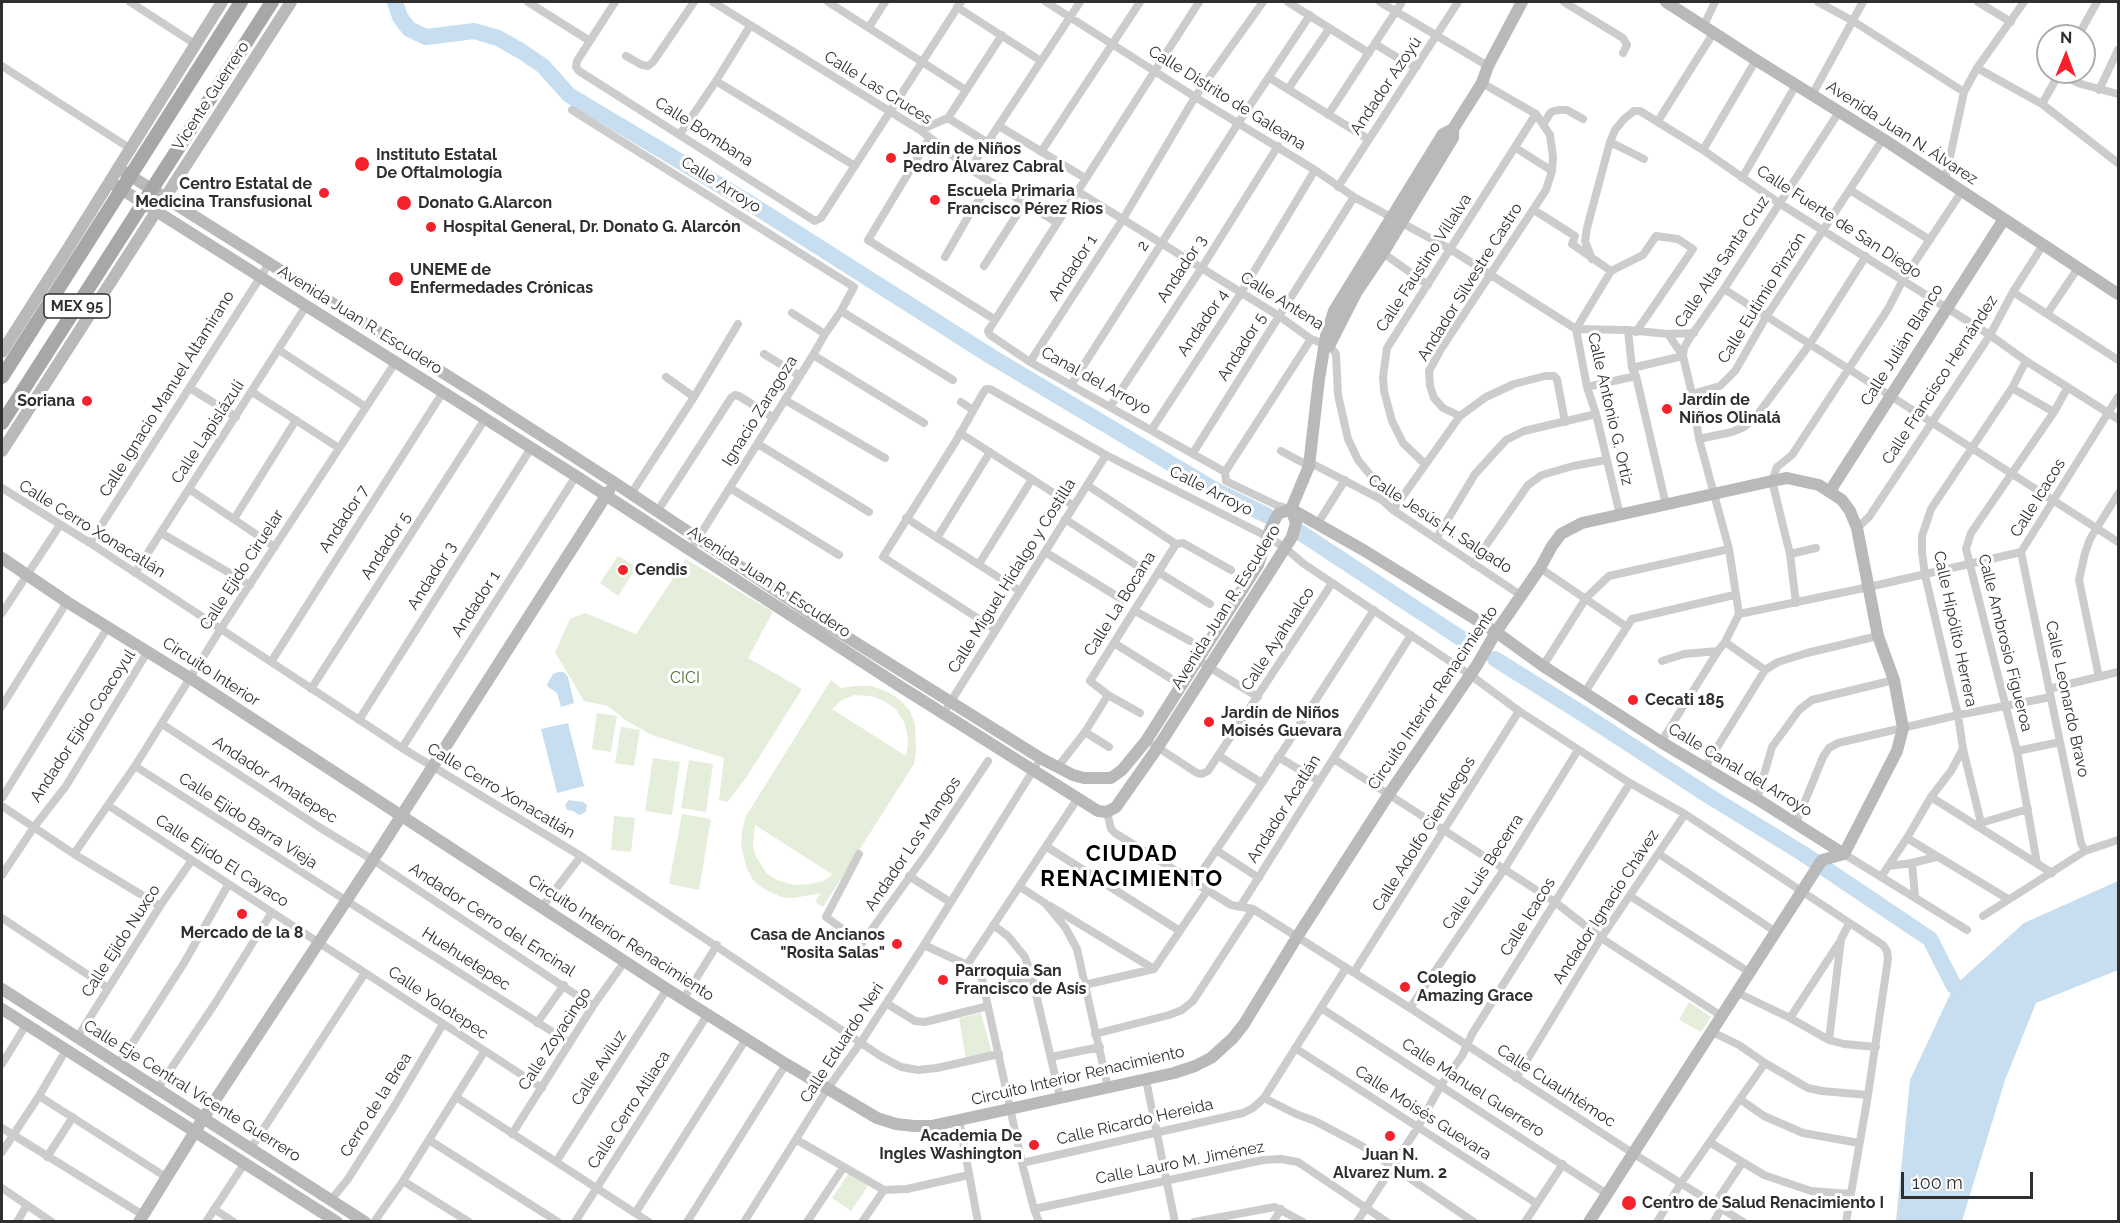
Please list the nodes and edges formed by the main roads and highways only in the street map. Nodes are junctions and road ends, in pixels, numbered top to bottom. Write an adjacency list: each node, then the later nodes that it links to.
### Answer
1 (222, 2): 7 (main road)
2 (241, 2): 8 (main road, MEX 95)
3 (272, 2): 11 (main road, MEX 95)
4 (291, 2): 12 (main road, Vicente Guerrero)
5 (1522, 2): 16 (main road, Avenida Juan R. Escudero)
6 (1666, 2): 15 (main road, Avenida Juan N. Álvarez)
7 (118, 168): 8 (main road, Avenida Juan R. Escudero); 9 (main road)
8 (131, 176): 10 (main road, MEX 95); 11 (main road, Avenida Juan R. Escudero)
9 (110, 182): 10 (main road, Avenida Juan R. Escudero); 19 (main road)
10 (122, 189): 13 (main road, Avenida Juan R. Escudero); 20 (main road, MEX 95)
11 (152, 189): 12 (main road, Avenida Juan R. Escudero); 13 (main road, MEX 95)
12 (166, 197): 14 (main road, Vicente Guerrero); 22 (main road, Avenida Juan R. Escudero)
13 (143, 202): 14 (main road, Avenida Juan R. Escudero); 21 (main road, MEX 95)
14 (157, 211): 23 (main road, Vicente Guerrero); 24 (main road, Avenida Juan R. Escudero)
15 (2004, 219): 17 (main road, Avenida Juan N. Álvarez); 26 (main road, Calle Julián Blanco)
16 (1397, 220): 18 (main road, Avenida Juan R. Escudero); 18 (main road, Avenida Juan R. Escudero)
17 (2118, 294)
18 (1326, 349): 28 (main road, Avenida Juan R. Escudero)
19 (2, 352)
20 (2, 377)
21 (2, 423)
22 (562, 448): 24 (main road); 25 (main road, Avenida Juan R. Escudero)
23 (2, 451)
24 (553, 462): 27 (main road, Avenida Juan R. Escudero)
25 (615, 483): 27 (main road); 30 (main road, Avenida Juan R. Escudero)
26 (1830, 491): 31 (main road, Circuito Interior Renacimiento); 40 (main road, Circuito Interior Renacimiento)
27 (606, 497): 30 (main road, Avenida Juan R. Escudero); 39 (main road)
28 (1292, 509): 31 (main road, Calle Canal del Arroyo); 32 (main road, Avenida Juan R. Escudero); 32 (main road, Avenida Juan R. Escudero)
29 (2, 558): 39 (main road, Circuito Interior)
30 (822, 629): 33 (main road, Avenida Juan R. Escudero); 34 (main road, Avenida Juan R. Escudero)
31 (1496, 632): 39 (main road, Circuito Interior Renacimiento); 40 (main road, Calle Canal del Arroyo)
32 (1203, 664): 35 (main road, Avenida Juan R. Escudero); 36 (main road, Avenida Juan R. Escudero)
33 (906, 674): 34 (main road); 37 (main road, Avenida Juan R. Escudero)
34 (898, 685): 38 (main road, Avenida Juan R. Escudero)
35 (1132, 758): 36 (main road); 37 (main road, Avenida Juan R. Escudero)
36 (1145, 767): 38 (main road, Avenida Juan R. Escudero)
37 (1111, 778): 38 (main road)
38 (1128, 792)
39 (401, 815): 43 (main road)
40 (1844, 854): 48 (main road)
41 (2, 989): 43 (main road, Calle Eje Central Vicente Guerrero)
42 (2, 1009): 44 (main road, Calle Eje Central Vicente Guerrero)
43 (204, 1117): 44 (main road); 47 (main road, Calle Eje Central Vicente Guerrero)
44 (194, 1132): 45 (main road); 46 (main road, Calle Eje Central Vicente Guerrero)
45 (141, 1218)
46 (336, 1221)
47 (365, 1221)
48 (1589, 1221)

